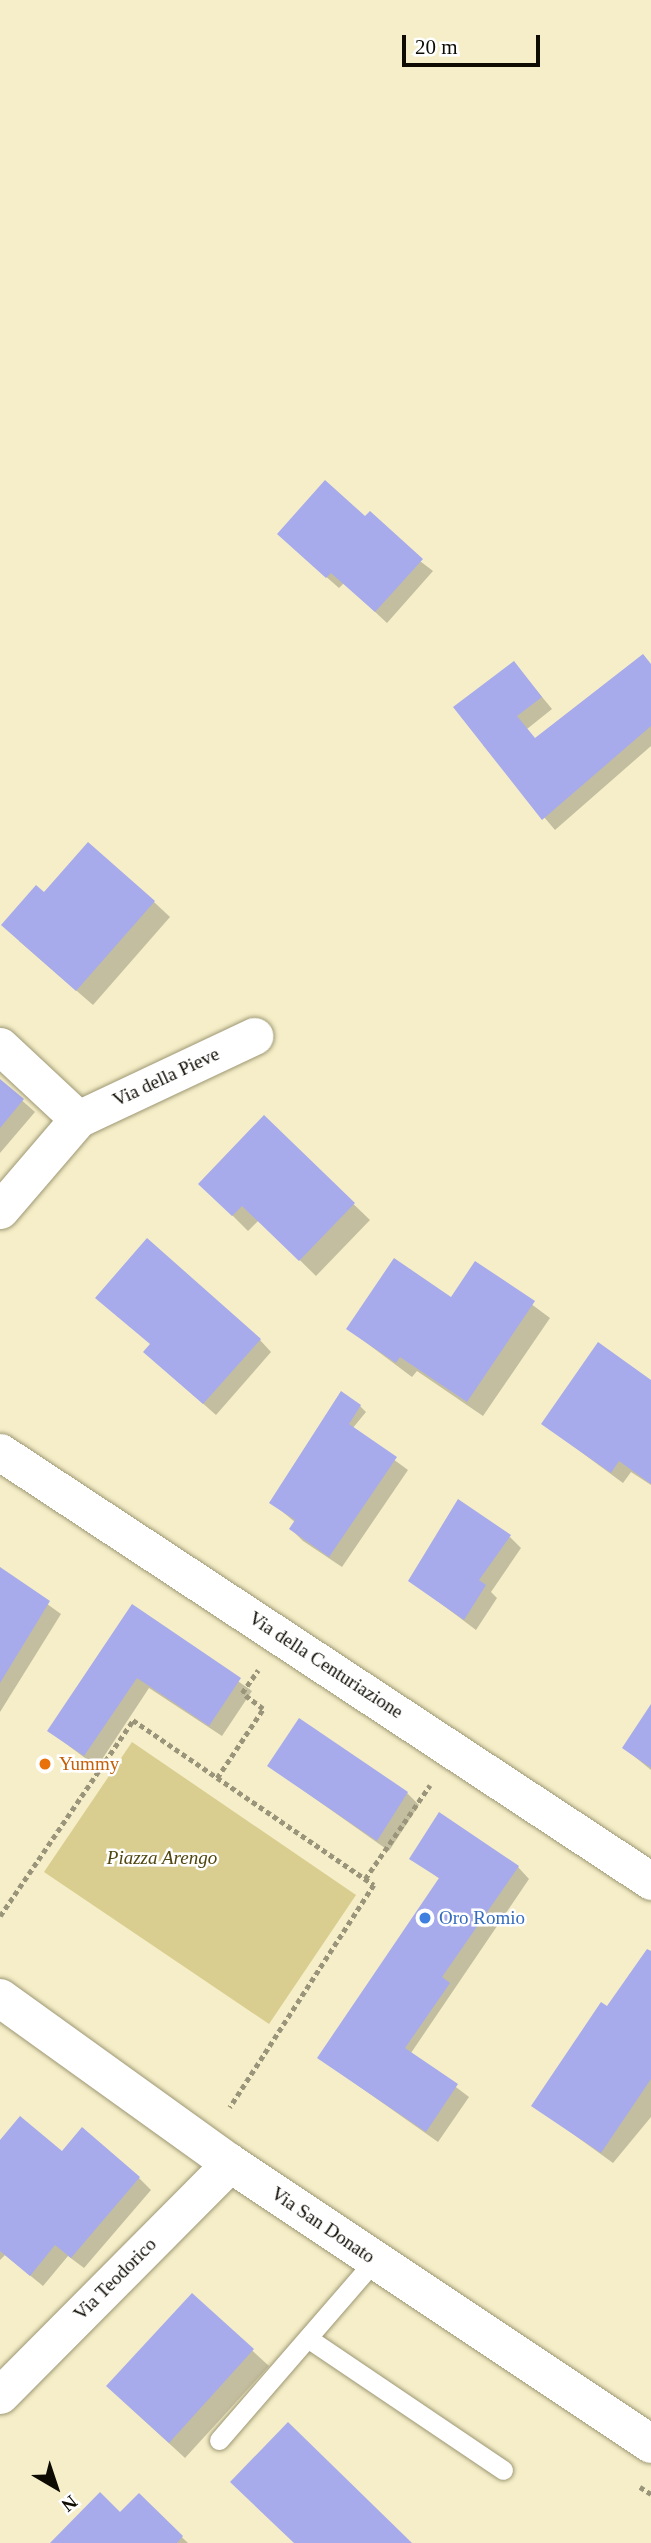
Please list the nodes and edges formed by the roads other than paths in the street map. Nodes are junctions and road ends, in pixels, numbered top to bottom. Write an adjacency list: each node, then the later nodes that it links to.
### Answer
1 (254, 1035): 3 (street, Via della Pieve)
2 (0, 1046): 3 (street)
3 (78, 1119): 4 (street, Via della Pieve)
4 (0, 1210)
5 (0, 1452): 6 (street, Via della Centuriazione)
6 (651, 1881)
7 (0, 1998): 8 (street, Via San Donato)
8 (230, 2163): 9 (street, Via San Donato); 11 (street, Via Teodorico)
9 (375, 2260): 10 (lane); 12 (street, Via San Donato)
10 (309, 2339): 13 (lane); 14 (lane)
11 (0, 2395)
12 (647, 2432)
13 (219, 2440)
14 (503, 2470)

